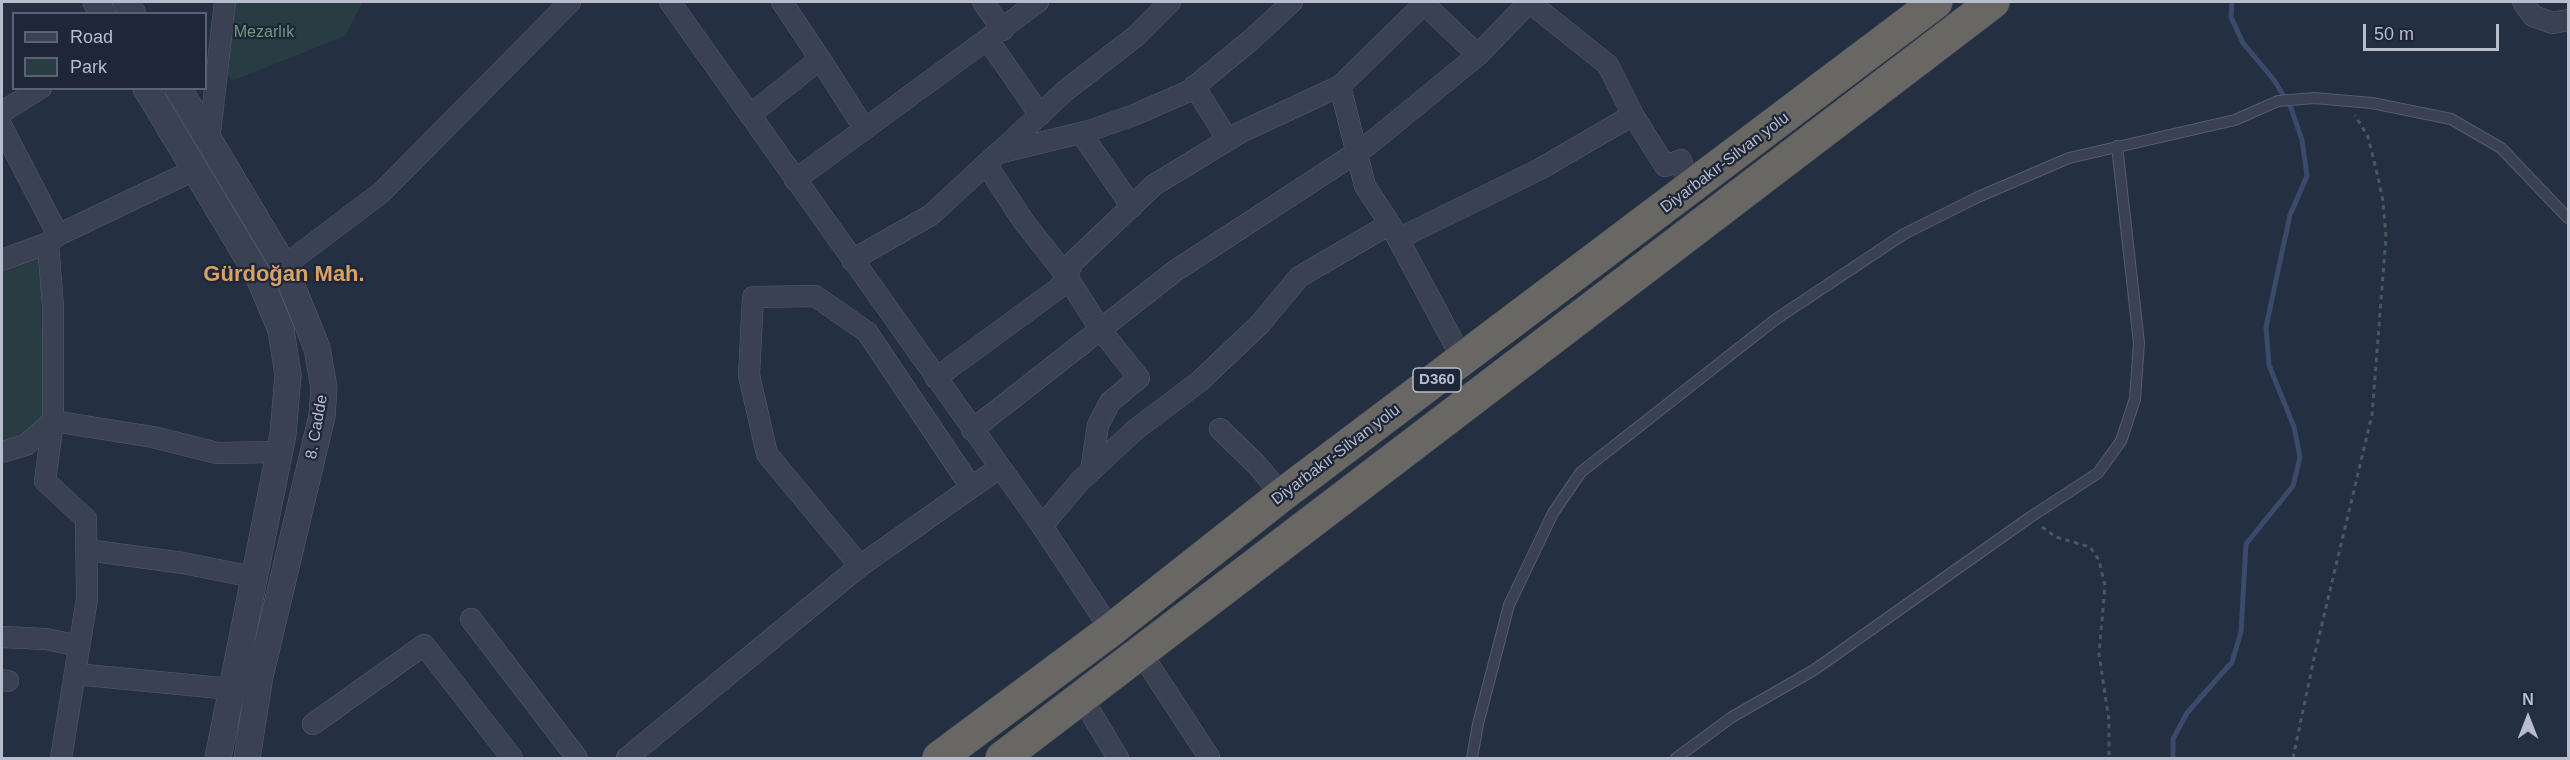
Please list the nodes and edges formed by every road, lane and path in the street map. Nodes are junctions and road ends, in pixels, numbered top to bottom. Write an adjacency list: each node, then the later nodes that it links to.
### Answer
1 (225, 2): 32 (street)
2 (570, 2): 45 (street)
3 (670, 2): 27 (street)
4 (782, 2): 17 (street)
5 (983, 2): 15 (street)
6 (1038, 2): 15 (street)
7 (1170, 2): 25 (street)
8 (1292, 2): 18 (street)
9 (1424, 2): 16 (street); 19 (street)
10 (1529, 2): 16 (street); 26 (street)
11 (1936, 2): 38 (highway, Diyarbakır-Silvan yolu / D360)
12 (1993, 2): 68 (highway, Diyarbakır-Silvan yolu / D360)
13 (2523, 2): 14 (street)
14 (2568, 20)
15 (996, 35): 25 (street); 29 (street)
16 (1478, 55): 34 (street)
17 (820, 59): 27 (street); 29 (street)
18 (1194, 86): 30 (street); 31 (street)
19 (1340, 86): 31 (street); 34 (street)
20 (38, 90): 24 (street)
21 (147, 90): 36 (street, 8. Cadde)
22 (179, 90): 32 (street, 8. Cadde)
23 (2347, 101): 33 (lane); 40 (lane); 86 (path)
24 (2, 112)
25 (1040, 115): 35 (street)
26 (1633, 115): 38 (street); 41 (street)
27 (750, 116): 37 (street)
28 (2, 127): 42 (street)
29 (864, 128): 37 (street)
30 (1081, 133): 35 (street); 39 (street)
31 (1227, 140): 39 (street)
32 (209, 141): 45 (street, 8. Cadde)
33 (2117, 146): 59 (lane); 83 (lane)
34 (1357, 152): 41 (street); 47 (street)
35 (992, 159): 44 (street); 46 (street)
36 (194, 170): 42 (street); 54 (street, 8. Cadde)
37 (795, 180): 44 (street)
38 (1690, 189): 48 (highway, Diyarbakır-Silvan yolu / D360)
39 (1132, 207): 46 (street)
40 (2568, 218)
41 (1394, 232): 48 (street); 56 (street)
42 (53, 239): 43 (street); 50 (street)
43 (2, 260)
44 (852, 260): 49 (street)
45 (284, 266): 77 (street, 8. Cadde)
46 (1066, 275): 47 (street); 49 (street)
47 (1100, 329): 52 (street); 56 (street)
48 (1463, 360): 58 (highway, Diyarbakır-Silvan yolu / D360)
49 (936, 378): 52 (street)
50 (53, 422): 53 (street); 54 (street); 61 (street)
51 (1220, 429): 58 (street)
52 (972, 430): 55 (street)
53 (2, 452)
54 (279, 452): 63 (street, 8. Cadde)
55 (999, 468): 57 (street); 60 (street)
56 (1091, 471): 60 (street)
57 (971, 487): 62 (street); 62 (street)
58 (1282, 495): 65 (highway, Diyarbakır-Silvan yolu / D360)
59 (2029, 518): 84 (lane); 85 (path)
60 (1042, 526): 65 (street)
61 (87, 550): 63 (street); 67 (street)
62 (860, 566): 80 (street)
63 (254, 577): 70 (street, 8. Cadde)
64 (471, 619): 79 (street)
65 (1111, 630): 81 (highway, Diyarbakır-Silvan yolu / D360)
66 (2, 637): 67 (street)
67 (79, 646): 69 (street)
68 (1141, 653): 71 (highway, Diyarbakır-Silvan yolu / D360); 74 (street)
69 (75, 674): 70 (street); 75 (street)
70 (231, 689): 76 (street, 8. Cadde)
71 (1082, 698): 73 (highway, Diyarbakır-Silvan yolu / D360); 82 (street)
72 (313, 724): 78 (street)
73 (1013, 755)
74 (1209, 757)
75 (61, 759)
76 (218, 759)
77 (247, 759)
78 (512, 759)
79 (577, 759)
80 (627, 759)
81 (939, 759)
82 (1118, 759)
83 (1472, 759)
84 (1676, 759)
85 (2109, 759)
86 (2293, 759)

